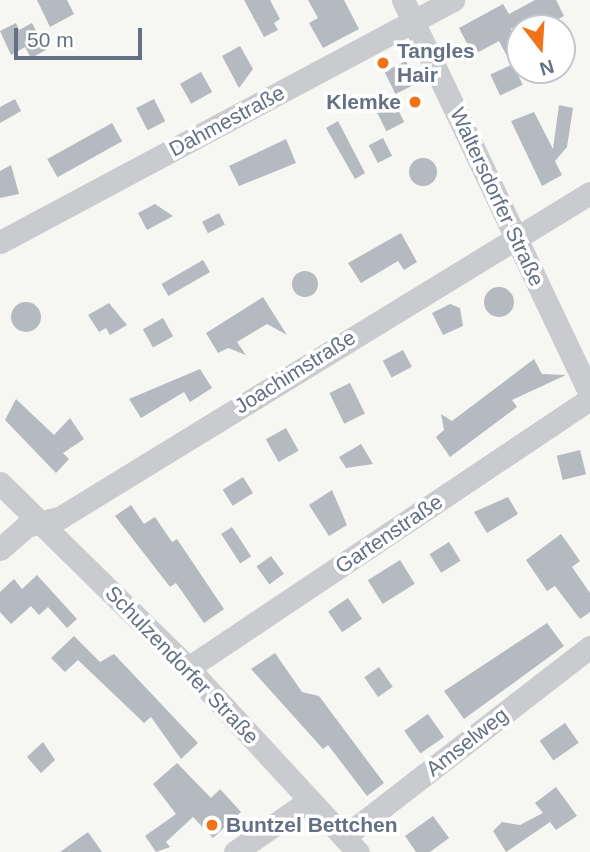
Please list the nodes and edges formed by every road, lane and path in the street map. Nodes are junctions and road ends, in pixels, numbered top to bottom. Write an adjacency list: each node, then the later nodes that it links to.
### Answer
1 (403, 0): 3 (street, Waltersdorfer Straße)
2 (453, 0): 3 (street, Dahmestraße)
3 (413, 21): 5 (street, Waltersdorfer Straße); 6 (street, Dahmestraße)
4 (590, 193): 5 (street, Joachimstraße)
5 (516, 237): 7 (street, Waltersdorfer Straße); 10 (street, Joachimstraße)
6 (0, 242)
7 (590, 394)
8 (590, 400): 13 (street, Gartenstraße)
9 (0, 483): 10 (street, Schulzendorfer Straße)
10 (40, 522): 11 (street, Joachimstraße); 13 (street, Schulzendorfer Straße)
11 (0, 550)
12 (590, 648): 15 (street, Amselweg)
13 (188, 668): 14 (street, Schulzendorfer Straße)
14 (310, 800): 15 (street, Schulzendorfer Straße); 16 (street)
15 (351, 845)
16 (234, 852)

